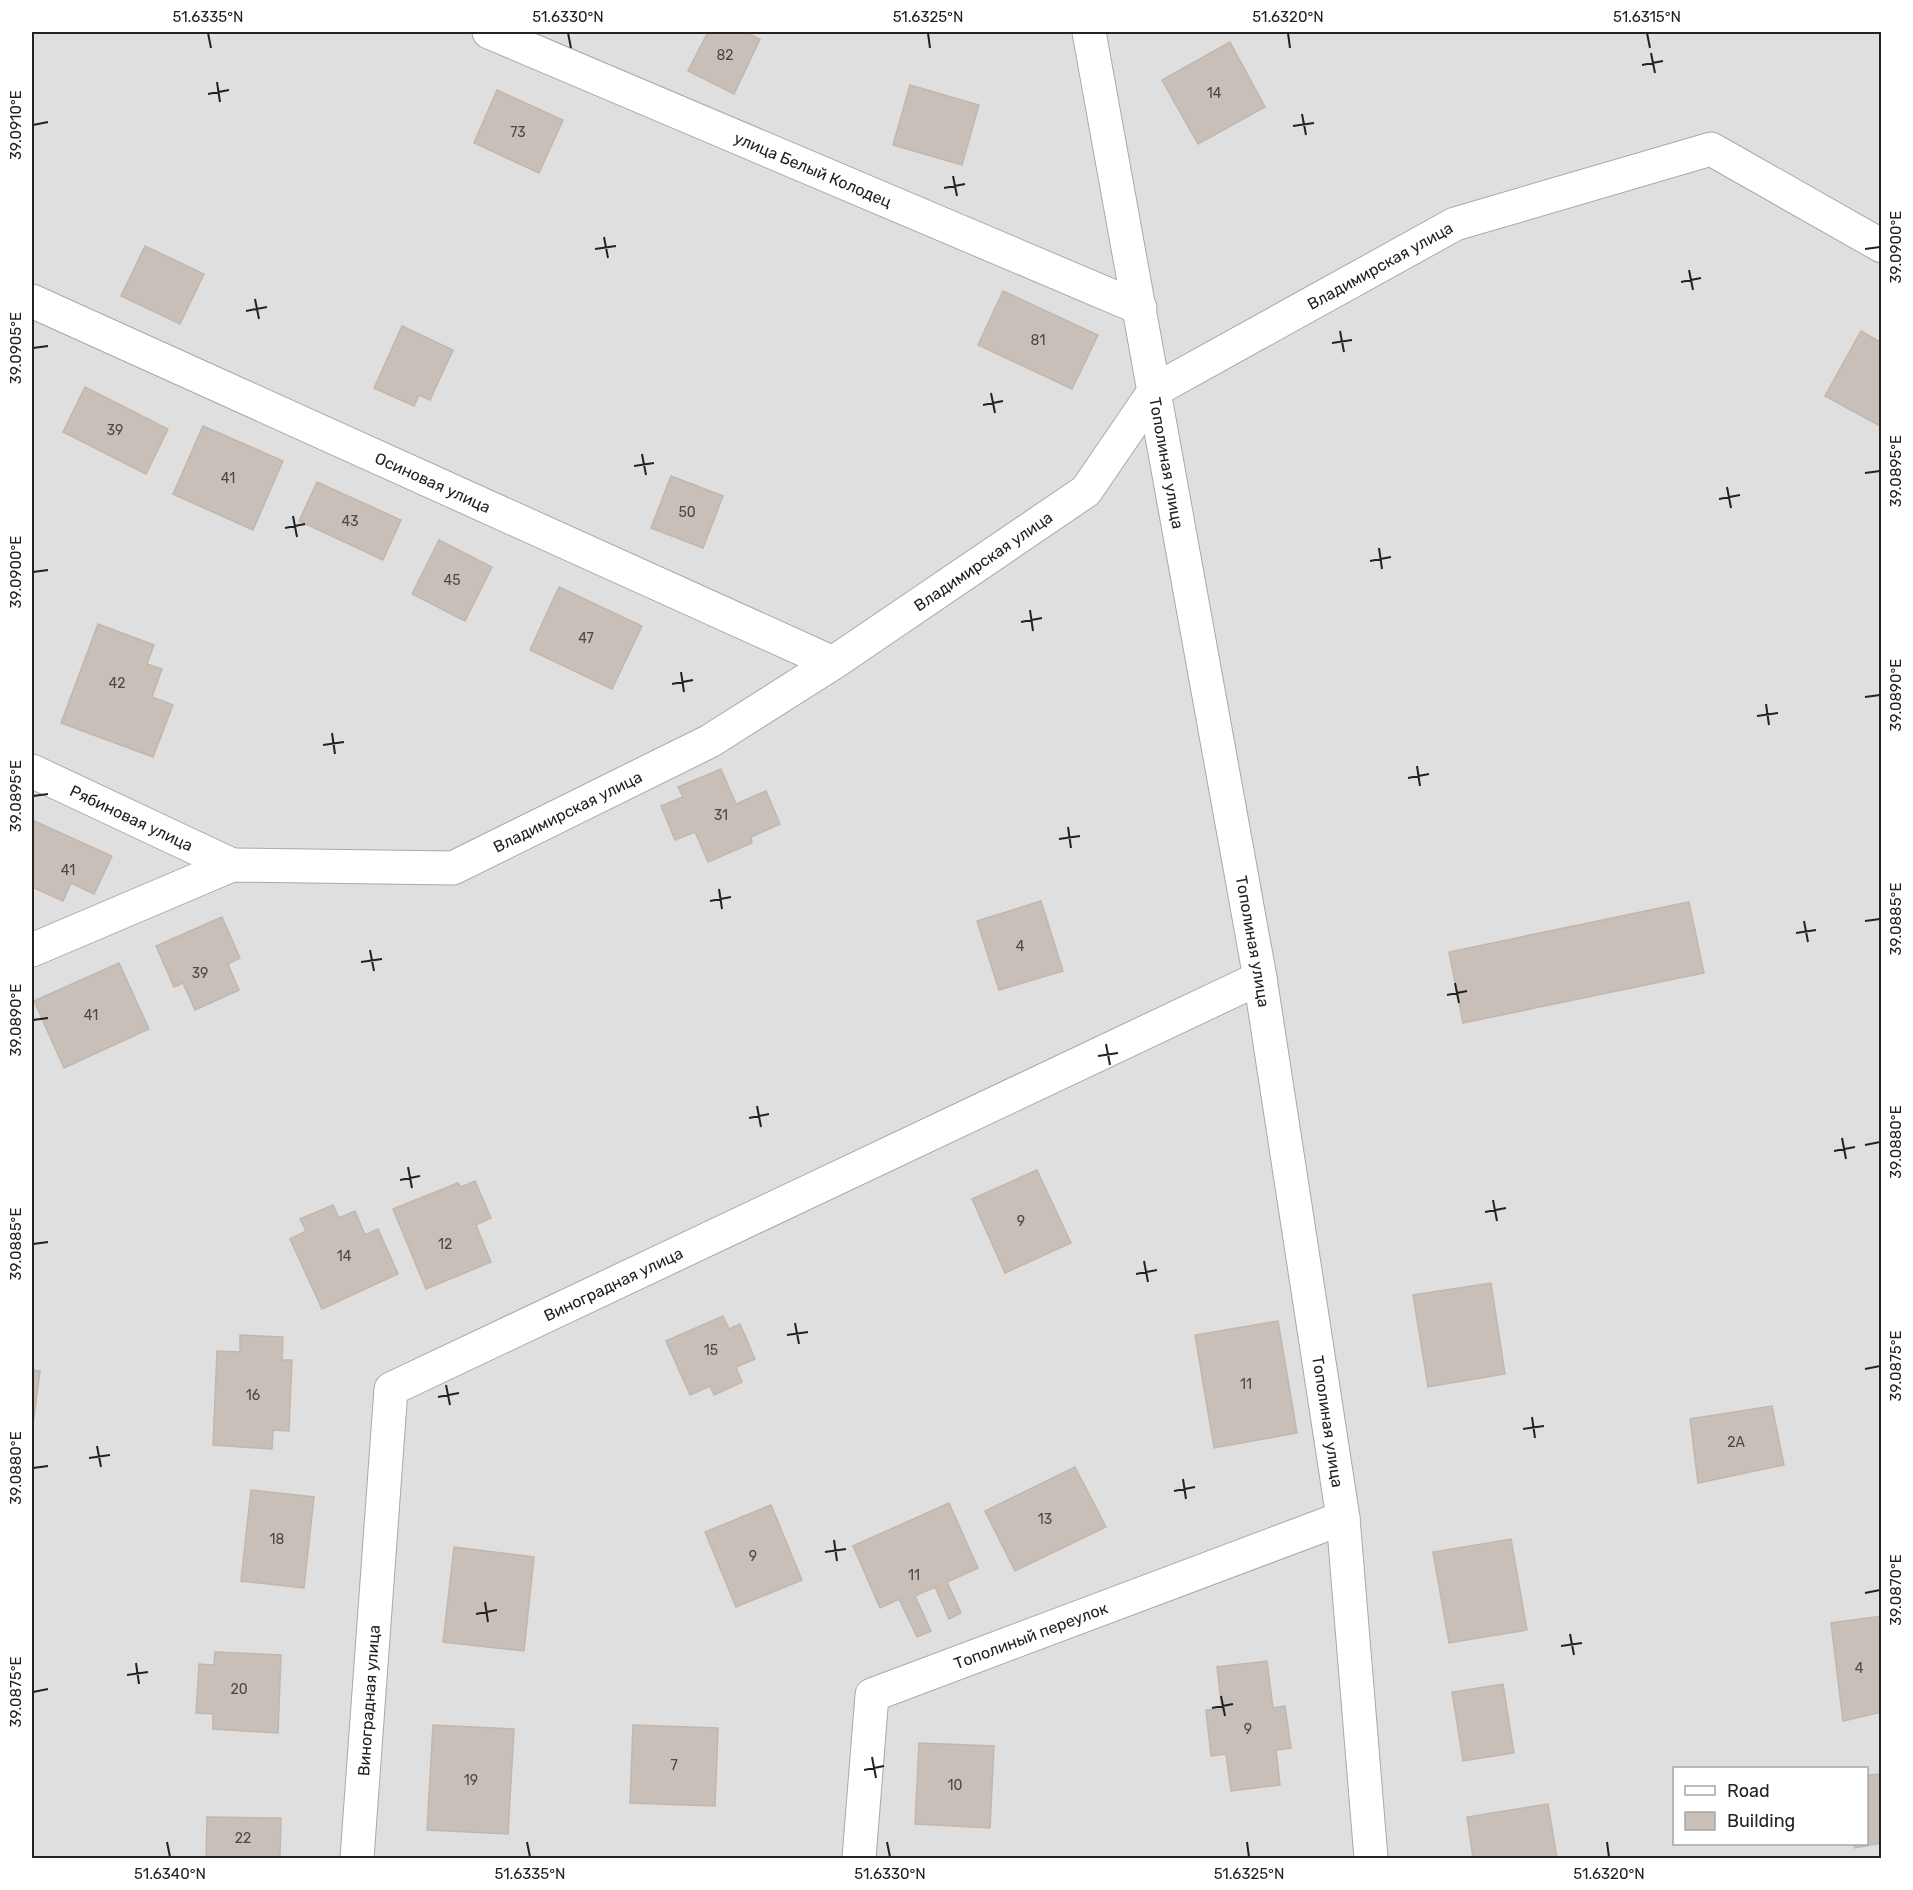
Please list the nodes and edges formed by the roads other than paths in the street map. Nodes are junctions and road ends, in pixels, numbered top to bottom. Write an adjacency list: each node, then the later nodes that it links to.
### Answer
1 (489, 32): 5 (street, улица Белый Колодец)
2 (1089, 32): 5 (street, Тополиная улица)
3 (1881, 246): 6 (street, Владимирская улица)
4 (32, 301): 7 (street, Осиновая улица)
5 (1140, 308): 6 (street, Тополиная улица)
6 (1155, 390): 7 (street, Владимирская улица); 11 (street, Тополиная улица)
7 (833, 663): 9 (street, Владимирская улица)
8 (32, 771): 9 (street, Рябиновая улица)
9 (232, 865): 10 (street, Владимирская улица)
10 (32, 950)
11 (1260, 978): 12 (street, Тополиная улица); 13 (street, Виноградная улица)
12 (1343, 1518): 14 (street, Тополиный переулок); 15 (street, Тополиная улица)
13 (357, 1858)
14 (859, 1858)
15 (1371, 1858)

